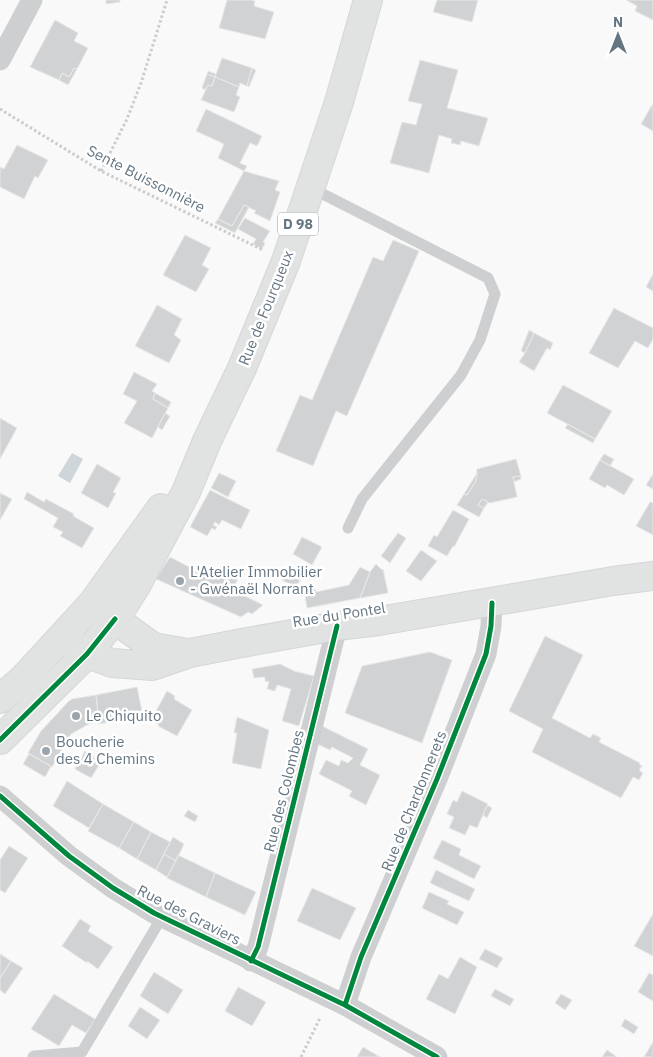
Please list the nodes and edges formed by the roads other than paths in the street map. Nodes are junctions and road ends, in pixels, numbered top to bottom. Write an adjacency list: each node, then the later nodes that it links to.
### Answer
1 (32, 0): 3 (street)
2 (368, 0): 4 (main road, Rue de Fourqueux / D 98)
3 (0, 60)
4 (311, 188): 5 (main road, Rue de Fourqueux / D 98); 6 (lane)
5 (207, 441): 9 (main road, Rue de Fourqueux / D 98); 10 (main road, Rue de Fourqueux / D 98)
6 (348, 528)
7 (653, 576): 8 (main road, Rue du Pontel)
8 (492, 602): 11 (main road, Rue du Pontel); 21 (street, Rue de Chardonnerets)
9 (92, 604): 10 (main road, Rue du Pontel); 12 (main road, Rue de Fourqueux / D 98)
10 (114, 619): 13 (main road, Rue du Pontel); 14 (main road, D 98)
11 (338, 626): 13 (main road, Rue du Pontel); 20 (street, Rue des Colombes)
12 (63, 637): 14 (main road, Rue du Pontel); 15 (main road, Rue de Fourqueux / D 98)
13 (190, 653): 14 (main road, Rue du Pontel)
14 (87, 654): 17 (main road, D 98)
15 (12, 680): 16 (main road, D 98)
16 (0, 699)
17 (0, 740)
18 (0, 796): 19 (street, Rue des Graviers)
19 (162, 917): 20 (street, Rue des Graviers); 22 (lane)
20 (251, 961): 21 (street, Rue des Graviers)
21 (337, 1001): 23 (street, Rue des Graviers)
22 (33, 1057)
23 (437, 1057)

